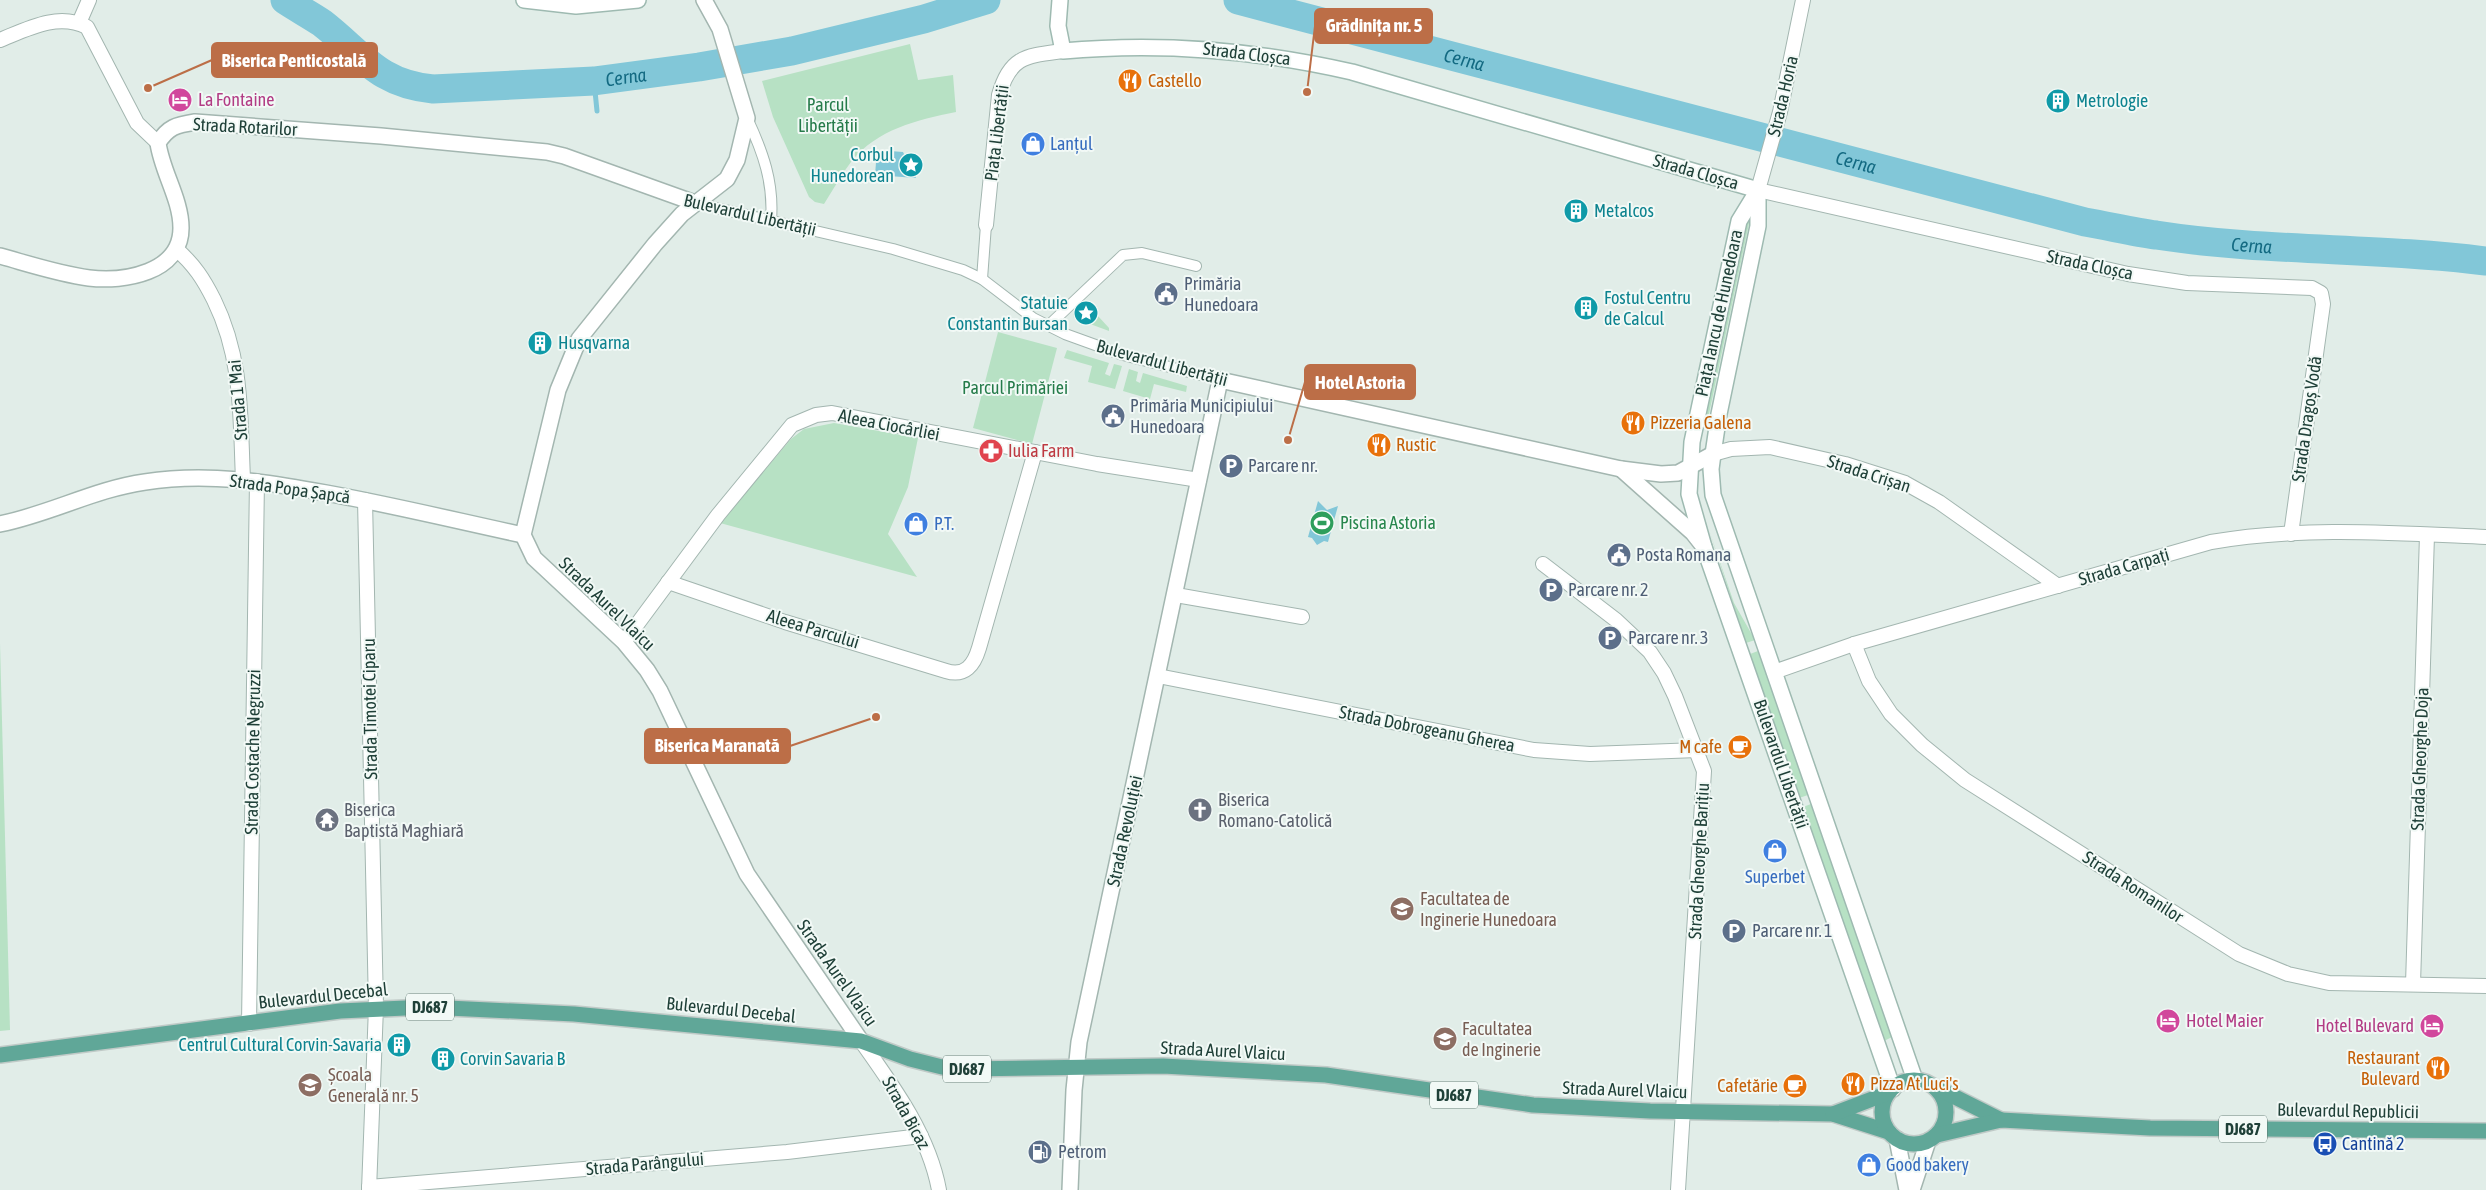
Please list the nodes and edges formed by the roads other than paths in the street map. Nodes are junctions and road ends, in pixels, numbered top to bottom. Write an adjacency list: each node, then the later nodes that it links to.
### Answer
1 (89, 0): 7 (street)
2 (524, 0): 3 (street)
3 (638, 0)
4 (704, 0): 10 (street)
5 (1803, 0): 13 (street, Strada Horia)
6 (1059, 8): 9 (street)
7 (79, 23): 8 (street); 11 (street)
8 (0, 40)
9 (1063, 51): 13 (street, Strada Cloșca); 16 (street, Piața Libertății)
10 (746, 113): 14 (street); 15 (street)
11 (158, 143): 12 (street, Strada Rotarilor); 17 (street)
12 (518, 149): 14 (street, Bulevardul Libertății)
13 (1758, 190): 21 (street, Strada Cloșca); 25 (street, Piața Iancu de Hunedoara); 26 (street, Piața Iancu de Hunedoara)
14 (695, 203): 15 (street, Bulevardul Libertății); 34 (street)
15 (771, 220): 20 (street, Bulevardul Libertății)
16 (986, 225): 20 (street)
17 (176, 249): 18 (street); 28 (street, Strada 1 Mai)
18 (0, 256)
19 (1196, 266): 22 (street)
20 (982, 279): 22 (street, Bulevardul Libertății)
21 (2323, 304): 33 (street, Strada Dragoș Vodă)
22 (1048, 326): 23 (street, Bulevardul Libertății)
23 (1220, 380): 27 (street, Bulevardul Libertății); 29 (street, Strada Revoluției)
24 (1035, 452): 29 (street, Aleea Ciocârliei); 39 (street, Aleea Ciocârliei); 39 (street, Aleea Parcului)
25 (1712, 454): 26 (street, Bulevardul Libertății); 31 (street, Piața Iancu de Hunedoara); 40 (street, Strada Crișan)
26 (1689, 468): 27 (street, Bulevardul Libertății); 37 (street, Piața Iancu de Hunedoara)
27 (1622, 469): 37 (street, Bulevardul Libertății)
28 (250, 480): 30 (street, Strada Popa Șapcă); 32 (street, Strada Popa Șapcă); 51 (street, Strada Costache Negruzzi)
29 (1199, 480): 41 (street, Strada Revoluției)
30 (365, 500): 34 (street, Strada Popa Șapcă); 50 (street, Strada Timotei Ciparu)
31 (1715, 504): 45 (street, Bulevardul Libertății)
32 (0, 524)
33 (2290, 534): 35 (street, Strada Carpați); 40 (street, Strada Carpați)
34 (523, 535): 43 (street, Strada Aurel Vlaicu)
35 (2427, 535): 36 (street, Strada Carpați); 48 (street, Strada Gheorghe Doja)
36 (2486, 537)
37 (1704, 547): 57 (street, Bulevardul Libertății)
38 (1544, 564): 47 (street, Strada Gheorghe Barițiu)
39 (668, 582): 43 (street, Aleea Ciocârliei)
40 (2058, 586): 44 (street, Strada Carpați)
41 (1176, 595): 42 (street); 46 (street, Strada Revoluției)
42 (1302, 617)
43 (624, 642): 52 (street, Strada Aurel Vlaicu)
44 (1854, 644): 45 (street, Strada Carpați); 48 (street, Strada Romanilor)
45 (1774, 672): 55 (street, Bulevardul Libertății)
46 (1158, 676): 47 (street, Strada Dobrogeanu Gherea); 54 (street, Strada Revoluției)
47 (1698, 750): 58 (street, Strada Gheorghe Barițiu)
48 (2413, 984): 49 (street, Strada Romanilor)
49 (2486, 986)
50 (376, 1007): 51 (main road, Bulevardul Decebal / DJ687); 52 (main road, Bulevardul Decebal / DJ687); 65 (street, Strada Timotei Ciparu)
51 (249, 1024): 53 (main road, Bulevardul Decebal / DJ687)
52 (861, 1041): 54 (main road, Strada Aurel Vlaicu / DJ687); 62 (street, Strada Bicaz)
53 (0, 1054)
54 (1076, 1067): 58 (main road, Strada Aurel Vlaicu / DJ687); 67 (street, Strada Revoluției)
55 (1915, 1080): 56 (main road, DJ687); 57 (main road, DJ687)
56 (1934, 1087): 60 (main road, Bulevardul Republicii / DJ687); 64 (main road)
57 (1891, 1091): 59 (main road, Strada Aurel Vlaicu / DJ687); 63 (main road)
58 (1684, 1111): 59 (main road, Strada Aurel Vlaicu / DJ687); 68 (street, Strada Gheorghe Barițiu)
59 (1833, 1114): 63 (main road, Strada Aurel Vlaicu / DJ687)
60 (2001, 1120): 61 (main road, Bulevardul Republicii / DJ687); 64 (main road, Bulevardul Republicii / DJ687)
61 (2486, 1131)
62 (921, 1136): 65 (street, Strada Parângului); 66 (street, Strada Bicaz)
63 (1893, 1136): 64 (main road, DJ687); 69 (street)
64 (1933, 1138): 70 (street)
65 (369, 1189)
66 (940, 1190)
67 (1070, 1190)
68 (1678, 1190)
69 (1907, 1190)
70 (1912, 1190)

